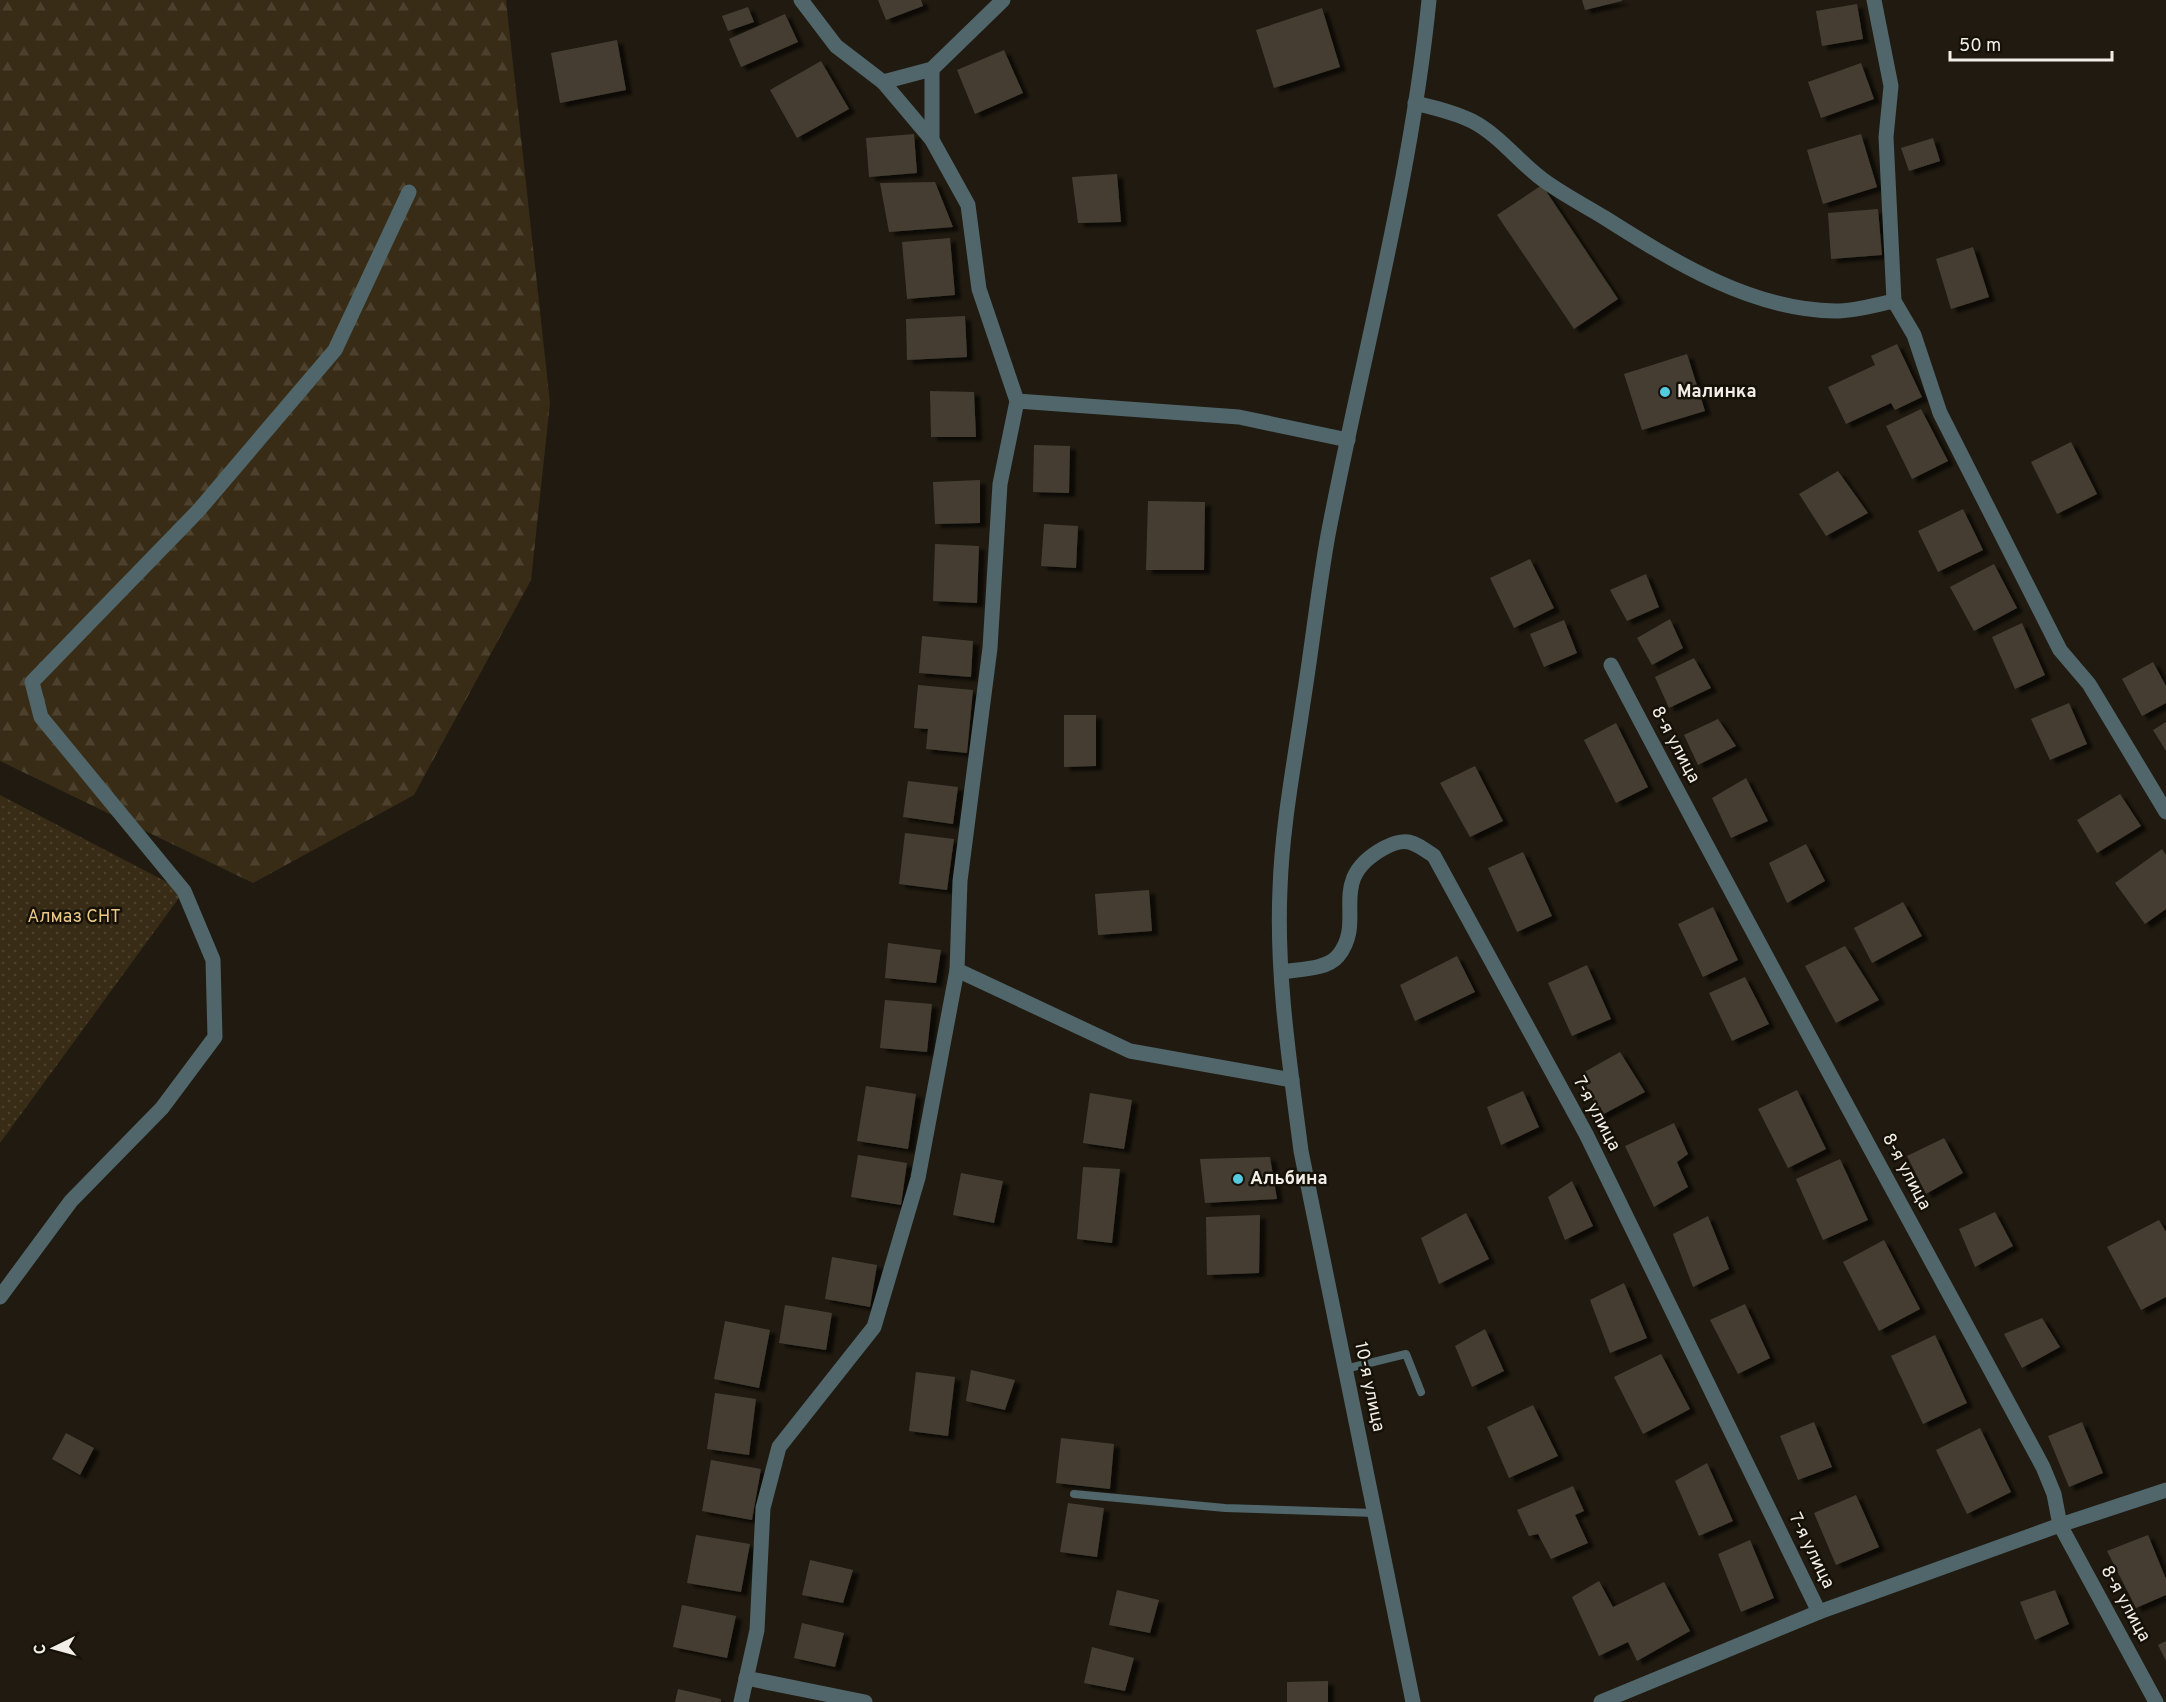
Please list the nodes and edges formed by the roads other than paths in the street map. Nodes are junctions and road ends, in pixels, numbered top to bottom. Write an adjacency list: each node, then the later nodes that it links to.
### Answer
1 (801, 0): 6 (street)
2 (1003, 0): 5 (street)
3 (1429, 0): 7 (street, 10-я улица)
4 (1874, 0): 10 (street)
5 (932, 69): 6 (street); 8 (street)
6 (883, 82): 8 (street)
7 (1415, 103): 10 (street); 12 (street, 10-я улица)
8 (932, 140): 11 (street)
9 (409, 192): 18 (street)
10 (1894, 301): 14 (street)
11 (1017, 401): 12 (street); 15 (street)
12 (1348, 440): 16 (street, 10-я улица)
13 (1611, 665): 24 (street, 8-я улица)
14 (2166, 812)
15 (957, 970): 17 (street); 26 (street)
16 (1282, 972): 17 (street, 10-я улица); 25 (street, 7-я улица)
17 (1292, 1080): 19 (street, 10-я улица)
18 (0, 1297)
19 (1345, 1369): 20 (lane); 23 (street, 10-я улица)
20 (1421, 1392)
21 (2166, 1490): 24 (street)
22 (1074, 1494): 23 (lane)
23 (1374, 1513): 29 (street, 10-я улица)
24 (2060, 1525): 25 (street); 31 (street, 8-я улица)
25 (1819, 1612): 30 (street)
26 (746, 1678): 27 (street); 28 (street)
27 (741, 1702)
28 (865, 1702)
29 (1413, 1702)
30 (1601, 1702)
31 (2156, 1702)

